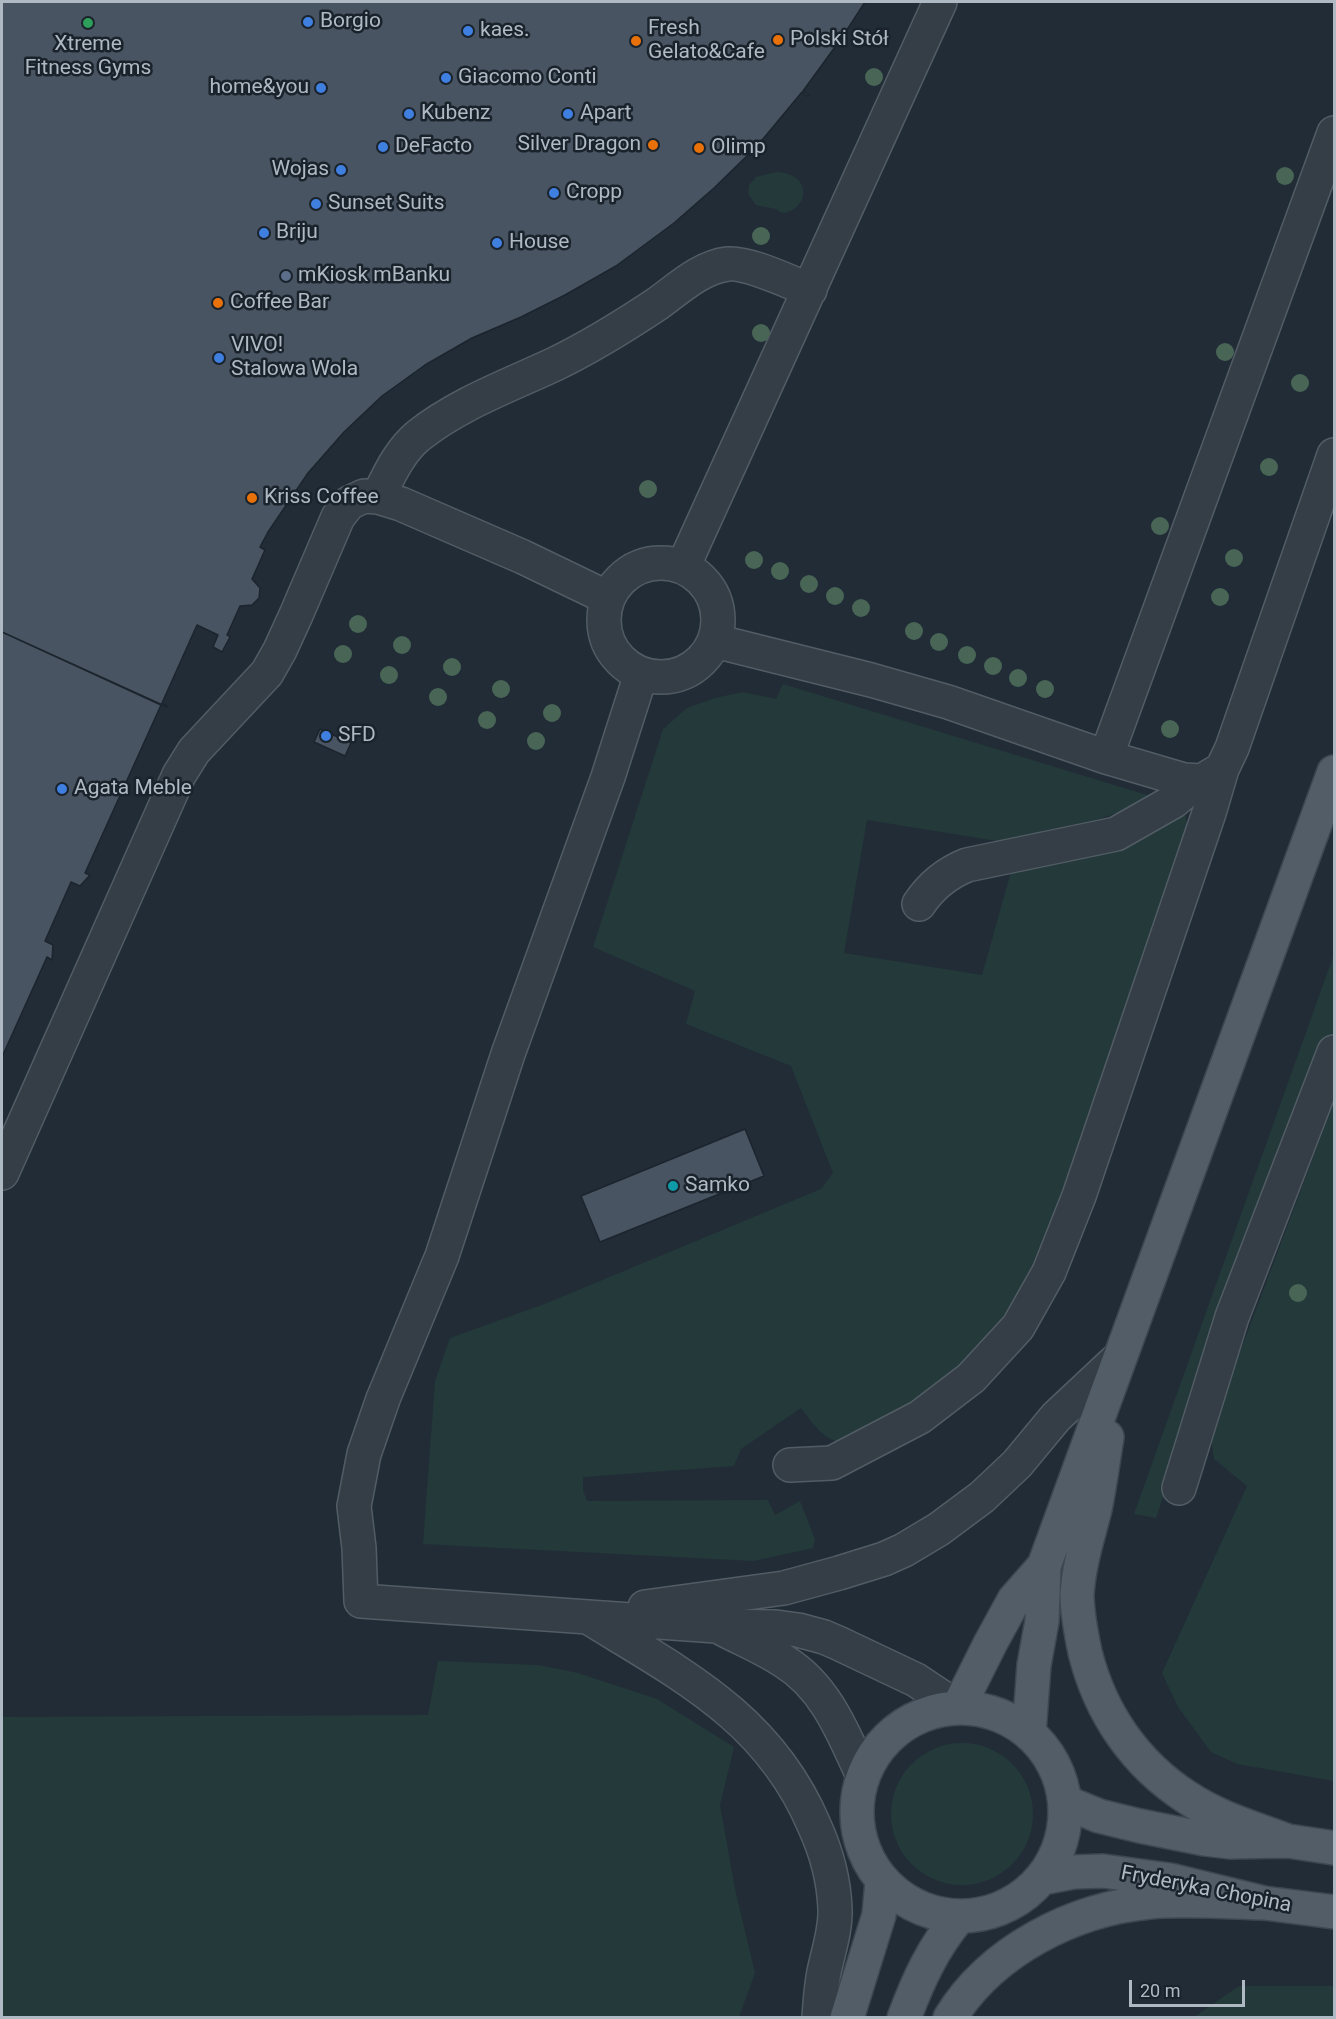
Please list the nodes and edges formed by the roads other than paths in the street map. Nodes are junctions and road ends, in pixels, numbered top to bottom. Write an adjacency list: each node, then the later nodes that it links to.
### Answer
1 (940, 2): 3 (street)
2 (1335, 133): 10 (street)
3 (810, 290): 5 (street); 6 (street)
4 (1335, 455): 12 (street)
5 (378, 497): 7 (street); 15 (street)
6 (684, 567): 7 (street); 8 (street)
7 (609, 598): 9 (street)
8 (715, 640): 9 (street); 10 (street)
9 (641, 674): 20 (street)
10 (1106, 757): 12 (street)
11 (1335, 772): 16 (main road)
12 (1209, 776): 13 (street); 17 (street)
13 (919, 904)
14 (1335, 1052): 18 (street)
15 (2, 1173)
16 (1119, 1358): 19 (main road); 20 (street); 26 (main road)
17 (790, 1465)
18 (1179, 1488)
19 (1044, 1566): 22 (main road); 23 (main road)
20 (587, 1616): 21 (street); 33 (street)
21 (716, 1626): 22 (street); 24 (street)
22 (958, 1708): 23 (main road); 24 (main road)
23 (1029, 1733): 25 (main road)
24 (863, 1776): 29 (main road)
25 (1065, 1802): 26 (main road); 28 (main road)
26 (1288, 1841): 27 (main road)
27 (1335, 1848)
28 (1042, 1878): 30 (main road, Fryderyka Chopina); 32 (main road)
29 (882, 1881): 32 (main road); 34 (main road)
30 (1264, 1903): 31 (main road, Fryderyka Chopina); 36 (main road)
31 (1335, 1912)
32 (959, 1917): 35 (main road)
33 (819, 2018)
34 (847, 2018)
35 (904, 2018)
36 (950, 2018)

